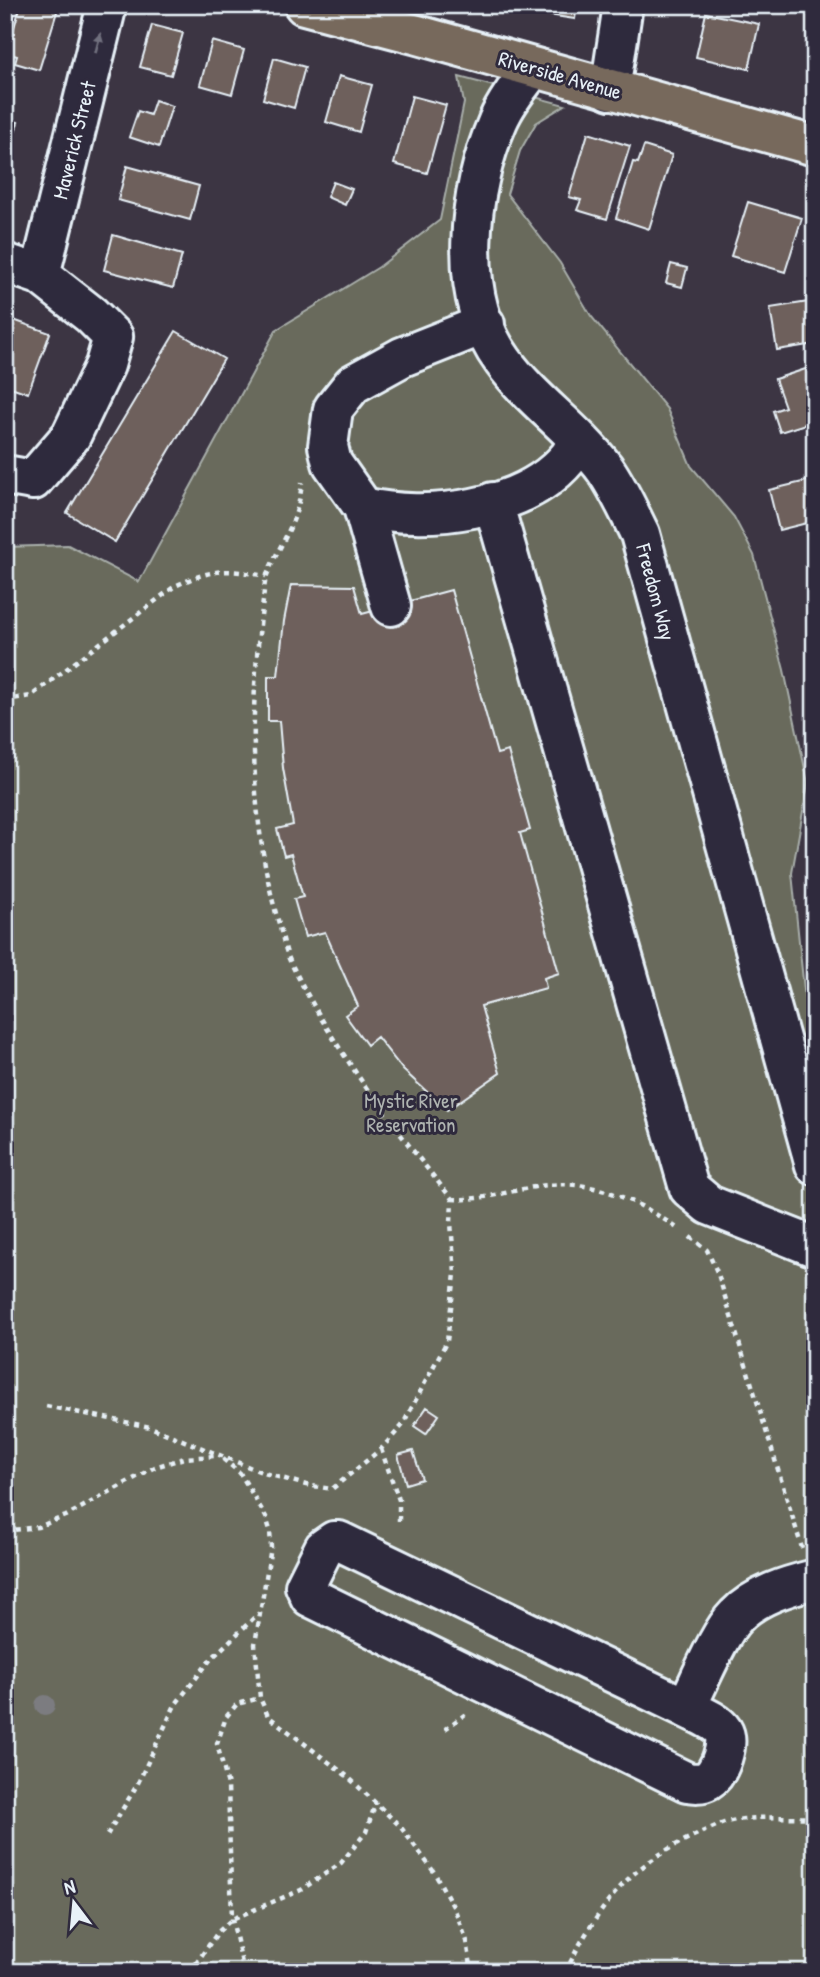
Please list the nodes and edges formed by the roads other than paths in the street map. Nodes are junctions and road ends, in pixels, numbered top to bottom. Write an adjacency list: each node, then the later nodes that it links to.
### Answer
1 (107, 5): 7 (street, Maverick Street, one-way to 1)
2 (304, 5): 4 (main road, Riverside Avenue)
3 (623, 5): 5 (street)
4 (533, 68): 5 (main road, Riverside Avenue); 8 (street, Freedom Way)
5 (610, 90): 6 (main road, Riverside Avenue)
6 (815, 146)
7 (23, 269): 10 (street)
8 (485, 324): 9 (street, Freedom Way); 12 (street)
9 (578, 440): 11 (street); 14 (street, Freedom Way)
10 (5, 475)
11 (493, 502): 12 (street); 15 (street)
12 (363, 507): 13 (street)
13 (391, 606)
14 (815, 1166)
15 (815, 1247)
16 (812, 1579): 17 (street)
17 (686, 1707): 17 (street)

